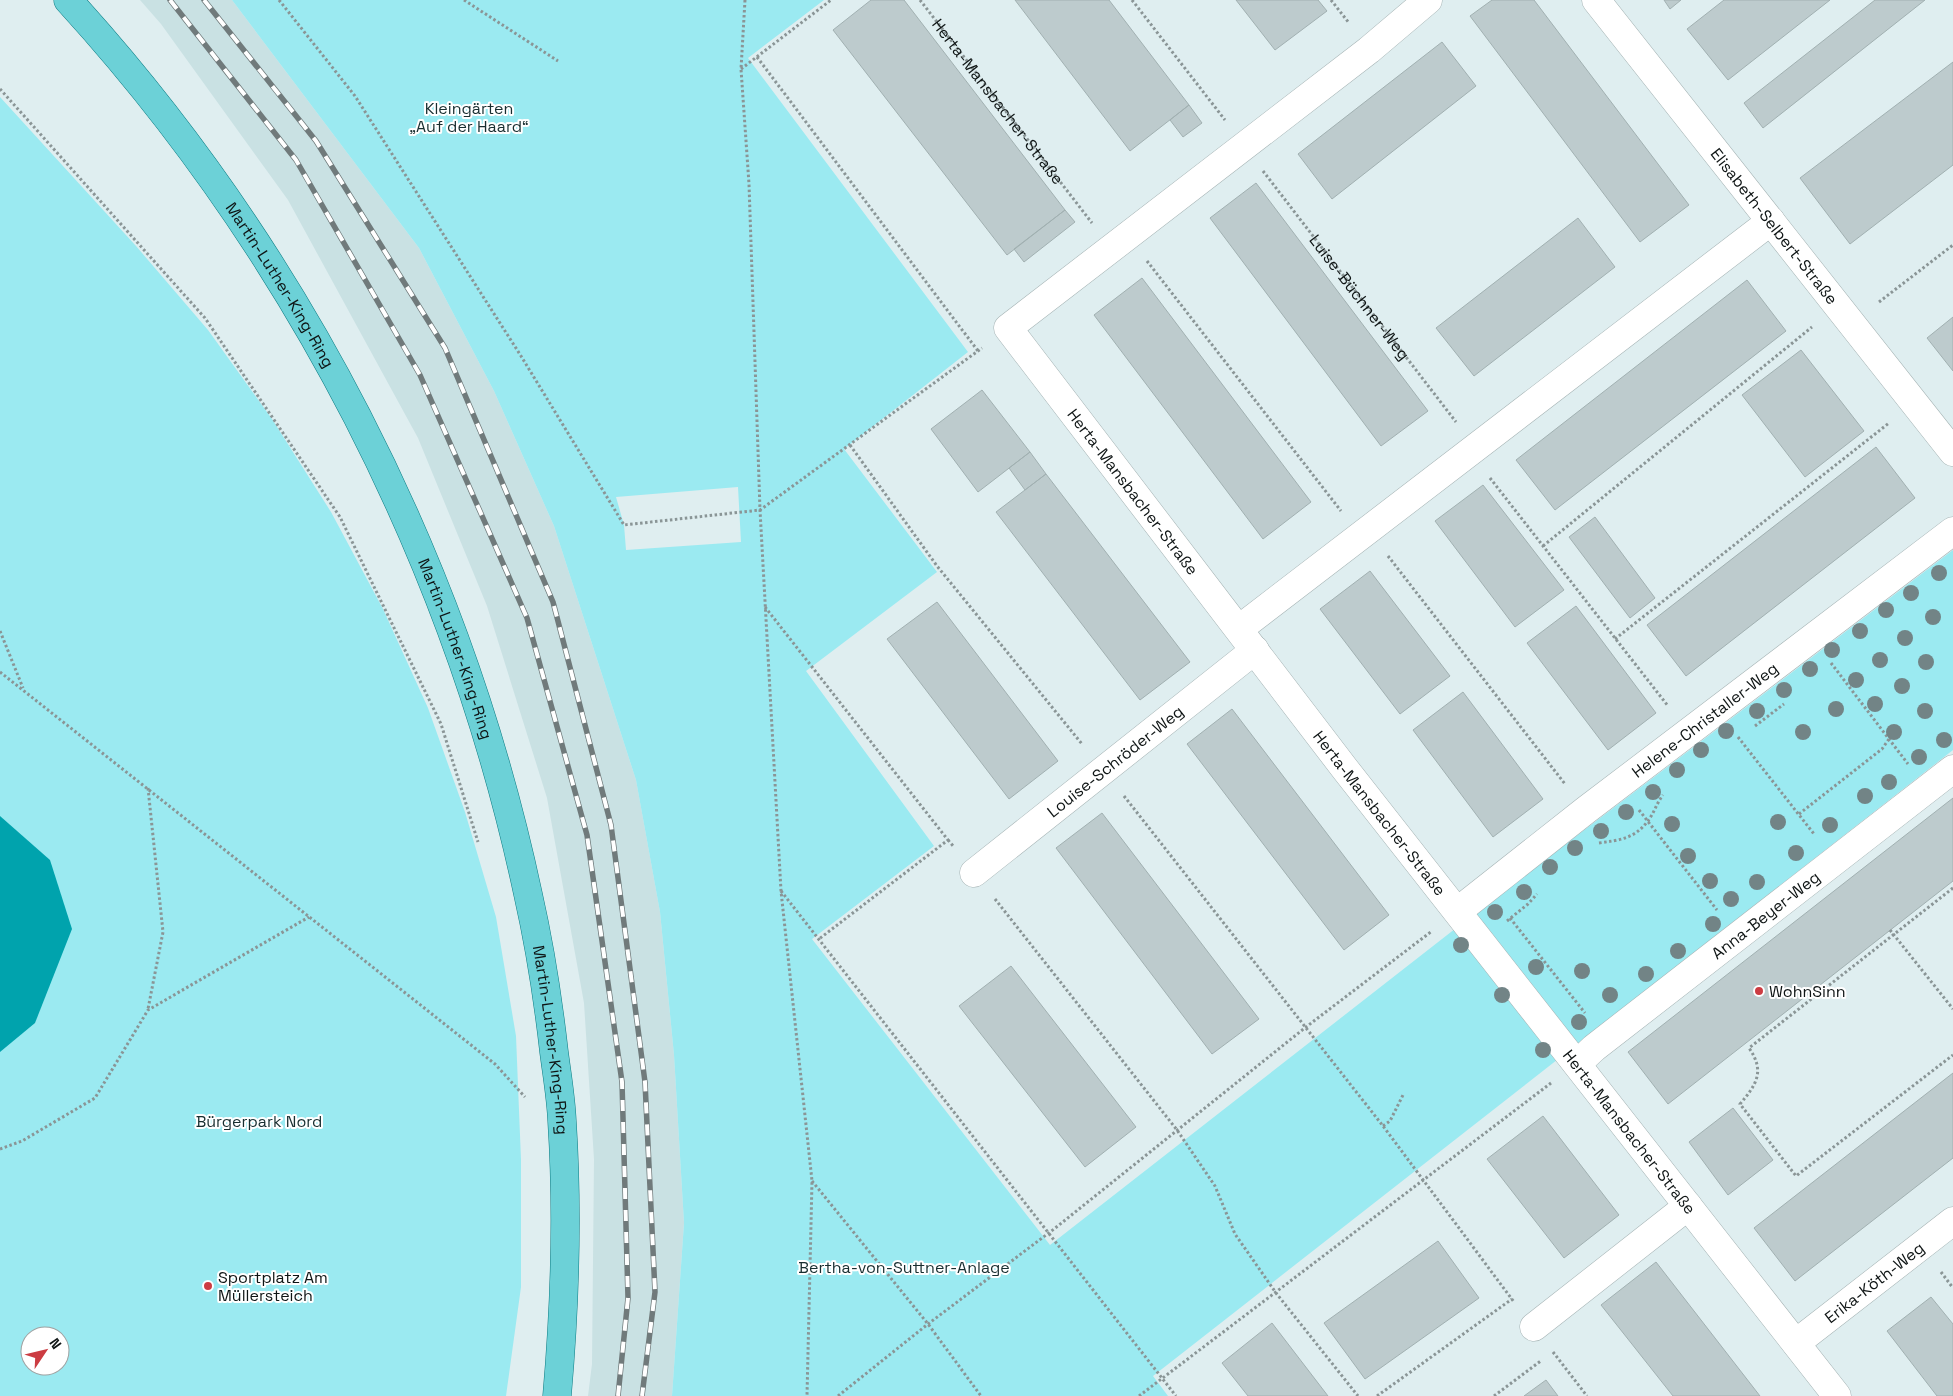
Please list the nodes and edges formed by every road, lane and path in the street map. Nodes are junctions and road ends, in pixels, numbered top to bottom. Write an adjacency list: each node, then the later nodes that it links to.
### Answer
1 (68, 0): 80 (main road, Martin-Luther-King-Ring)
2 (279, 0): 26 (path)
3 (464, 0): 11 (path)
4 (745, 0): 12 (path)
5 (831, 0): 10 (path)
6 (920, 0): 16 (path, Herta-Mansbacher-Straße)
7 (1132, 0): 14 (path)
8 (1428, 0): 14 (street)
9 (1596, 0): 15 (street, Elisabeth-Selbert-Straße)
10 (757, 57): 12 (path); 21 (path)
11 (558, 61)
12 (741, 69): 26 (path)
13 (0, 89): 48 (path)
14 (1244, 146): 16 (street); 24 (path, Luise-Büchner-Weg)
15 (1772, 221): 24 (street); 25 (street, Elisabeth-Selbert-Straße)
16 (1121, 243): 20 (street); 28 (path)
17 (1953, 246): 18 (path)
18 (1879, 302)
19 (1813, 326): 29 (path)
20 (1008, 328): 21 (path); 34 (street, Herta-Mansbacher-Straße)
21 (978, 351): 23 (path)
22 (1888, 422): 32 (path)
23 (850, 445): 26 (path); 41 (path)
24 (1473, 450): 28 (street); 29 (path, Luise-Büchner-Weg)
25 (1953, 452)
26 (760, 510): 30 (path)
27 (1953, 531): 33 (street, Helene-Christaller-Weg)
28 (1364, 532): 34 (street); 45 (path)
29 (1543, 546): 32 (path, Luise-Büchner-Weg)
30 (765, 608): 52 (path); 58 (path)
31 (0, 631): 36 (path)
32 (1615, 639): 37 (path, Luise-Büchner-Weg)
33 (1813, 639): 37 (street, Helene-Christaller-Weg); 38 (path)
34 (1247, 640): 41 (street, Louise-Schröder-Weg); 53 (street, Herta-Mansbacher-Straße)
35 (0, 672): 36 (path)
36 (24, 690): 43 (path)
37 (1689, 732): 42 (street, Helene-Christaller-Weg)
38 (1889, 739): 44 (path); 46 (path)
39 (1752, 755): 46 (path)
40 (1953, 769): 44 (street, Anna-Beyer-Weg)
41 (1104, 771): 49 (street, Louise-Schröder-Weg); 61 (path)
42 (1620, 785): 45 (street, Helene-Christaller-Weg); 57 (path)
43 (148, 788): 54 (path); 60 (path)
44 (1927, 789): 57 (street, Anna-Beyer-Weg)
45 (1586, 810): 51 (street, Helene-Christaller-Weg)
46 (1799, 814): 47 (path)
47 (1815, 835)
48 (480, 847)
49 (974, 873): 68 (path)
50 (1953, 888): 56 (path)
51 (1486, 889): 53 (street, Helene-Christaller-Weg); 62 (path)
52 (780, 891): 58 (path); 71 (path)
53 (1458, 911): 61 (path); 64 (street, Herta-Mansbacher-Straße)
54 (308, 917): 60 (path); 66 (path)
55 (1890, 930): 56 (path)
56 (1894, 934): 59 (path); 63 (path)
57 (1737, 936): 62 (street, Anna-Beyer-Weg)
58 (819, 939): 74 (path)
59 (1953, 1009)
60 (148, 1010): 69 (path)
61 (1306, 1027): 67 (path); 68 (path)
62 (1606, 1039): 64 (street, Anna-Beyer-Weg)
63 (1953, 1055)
64 (1578, 1063): 70 (path); 72 (street, Herta-Mansbacher-Straße)
65 (1403, 1095): 67 (path)
66 (526, 1098)
67 (1383, 1126): 70 (path)
68 (1177, 1130): 74 (path); 75 (path)
69 (0, 1149)
70 (1424, 1180): 75 (path); 87 (path)
71 (812, 1181): 76 (path); 81 (path)
72 (1688, 1206): 77 (street); 78 (street, Herta-Mansbacher-Straße)
73 (1953, 1222): 78 (street, Erika-Köth-Weg)
74 (1047, 1234): 76 (path); 79 (path)
75 (1276, 1294): 79 (path); 86 (path)
76 (928, 1324): 82 (path); 83 (path)
77 (1534, 1327)
78 (1796, 1343): 90 (street, Herta-Mansbacher-Straße)
79 (1162, 1378): 84 (path); 85 (path)
80 (557, 1396)
81 (807, 1396)
82 (838, 1396)
83 (981, 1396)
84 (1139, 1396)
85 (1176, 1396)
86 (1358, 1396)
87 (1377, 1396)
88 (1494, 1396): 89 (path)
89 (1587, 1396)
90 (1837, 1396)

